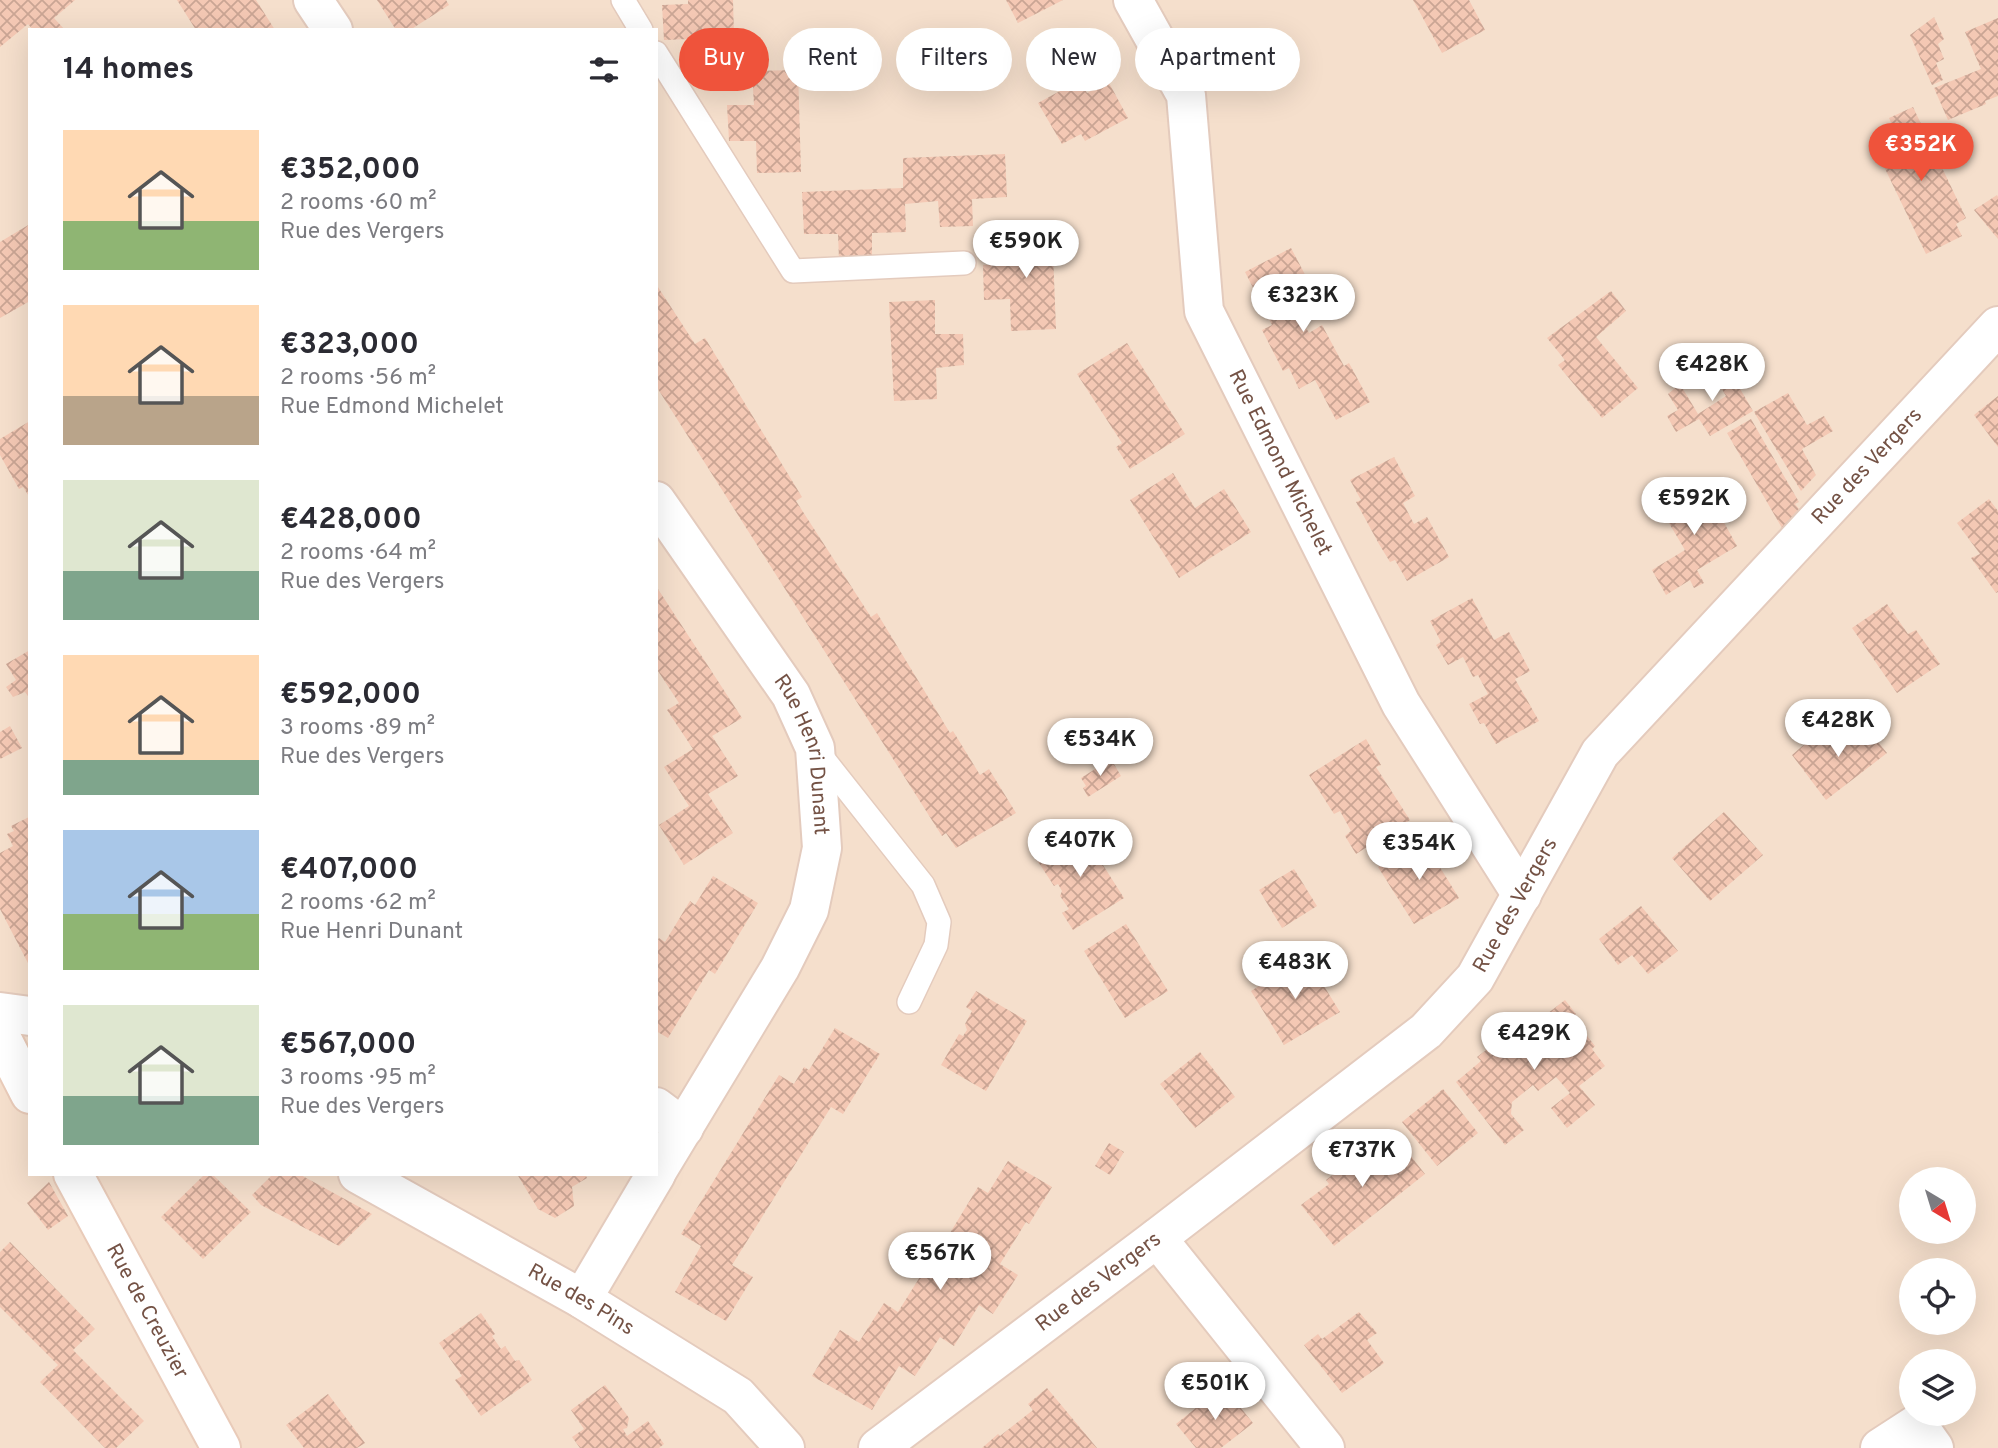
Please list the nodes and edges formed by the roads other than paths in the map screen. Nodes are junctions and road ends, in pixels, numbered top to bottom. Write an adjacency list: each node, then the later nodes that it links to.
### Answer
1 (313, 0): 4 (street)
2 (623, 0): 5 (lane)
3 (1133, 0): 11 (street, Rue Edmond Michelet)
4 (332, 28)
5 (641, 28)
6 (658, 56): 7 (lane)
7 (964, 263)
8 (1998, 326): 11 (street, Rue des Vergers)
9 (658, 504): 10 (street, Rue Henri Dunant)
10 (815, 748): 12 (lane); 17 (street, Rue Henri Dunant)
11 (1522, 895): 22 (street, Rue des Vergers)
12 (909, 1002)
13 (0, 1012): 14 (street)
14 (28, 1016)
15 (0, 1035): 16 (street)
16 (28, 1090)
17 (670, 1118): 18 (street, Rue Henri Dunant)
18 (658, 1166)
19 (74, 1176): 24 (street, Rue de Creuzier)
20 (362, 1176): 23 (street, Rue des Pins)
21 (655, 1176): 23 (street, Rue Henri Dunant)
22 (1157, 1238): 26 (street, Rue des Vergers); 27 (street)
23 (582, 1299): 25 (street, Rue des Pins)
24 (220, 1448)
25 (785, 1448)
26 (878, 1448)
27 (1325, 1448)
28 (1880, 1448): 29 (street)
29 (1934, 1448)

